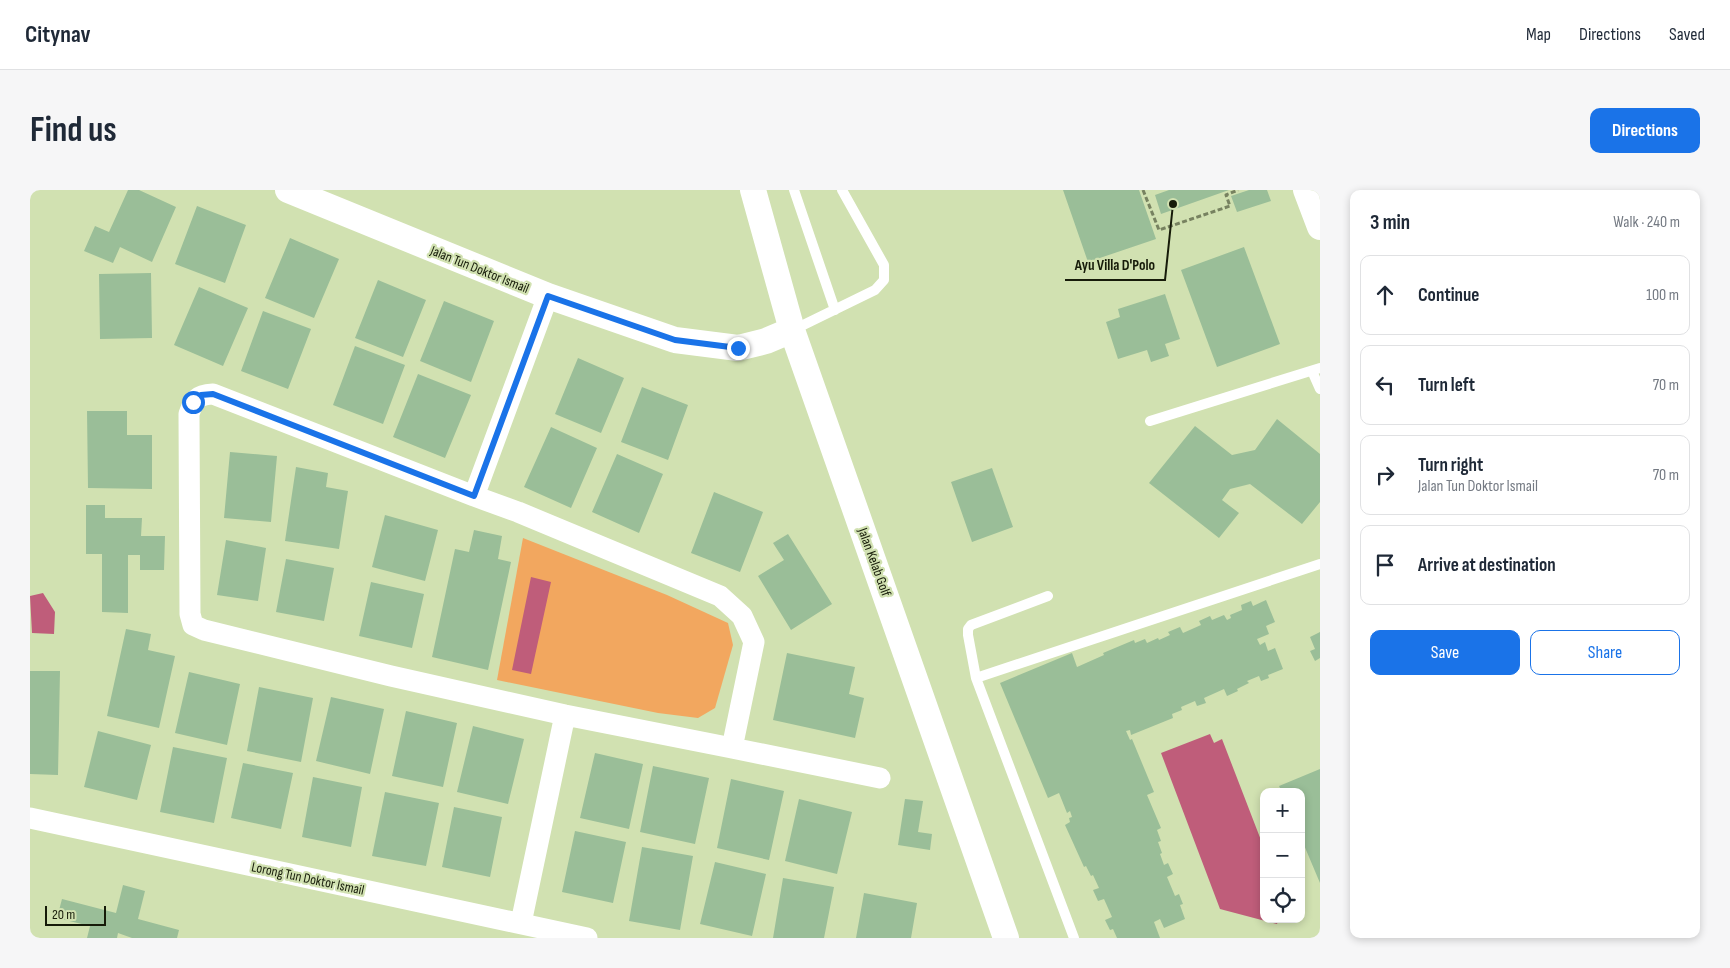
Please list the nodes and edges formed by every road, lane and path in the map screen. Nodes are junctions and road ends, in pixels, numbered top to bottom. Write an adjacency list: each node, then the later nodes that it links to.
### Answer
1 (288, 190): 9 (street, Jalan Tun Doktor Ismail)
2 (753, 190): 11 (street, Jalan Kelab Golf)
3 (794, 190): 10 (lane)
4 (842, 190): 10 (lane)
5 (1143, 190): 6 (path)
6 (1238, 190)
7 (1306, 190): 8 (street)
8 (1320, 227)
9 (548, 296): 11 (street, Jalan Tun Doktor Ismail); 15 (street)
10 (835, 310): 11 (lane)
11 (792, 330): 24 (street, Jalan Kelab Golf)
12 (1316, 369): 13 (lane); 14 (lane)
13 (1320, 388)
14 (1150, 421)
15 (474, 496): 19 (street); 20 (street)
16 (1320, 564): 18 (lane)
17 (1048, 596): 18 (lane)
18 (976, 678): 26 (lane)
19 (566, 715): 20 (street); 23 (street)
20 (732, 748): 21 (street)
21 (880, 778)
22 (30, 818): 23 (street, Lorong Tun Doktor Ismail)
23 (521, 922): 25 (street, Lorong Tun Doktor Ismail)
24 (1006, 936)
25 (586, 938)
26 (1074, 938)

